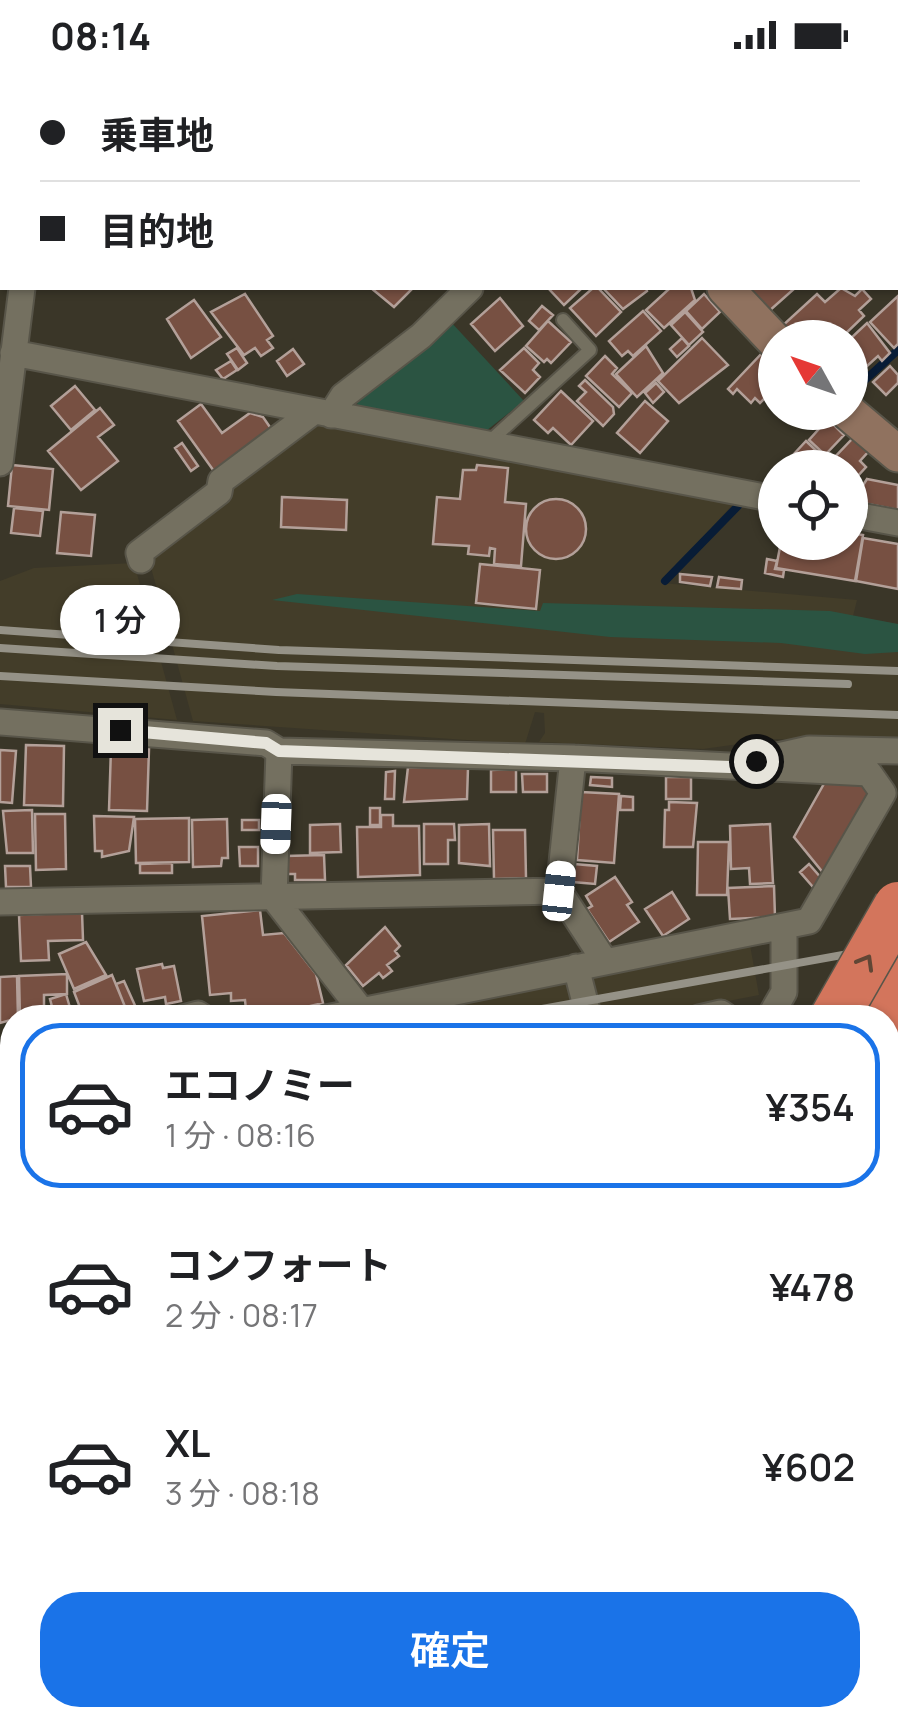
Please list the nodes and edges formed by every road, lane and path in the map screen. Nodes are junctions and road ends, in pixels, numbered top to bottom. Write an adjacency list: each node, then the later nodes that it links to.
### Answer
1 (22, 290): 6 (street)
2 (468, 290): 7 (street)
3 (730, 290): 5 (main road)
4 (563, 320): 9 (lane)
5 (758, 322)
6 (13, 353): 7 (street); 11 (street)
7 (322, 414): 9 (street); 15 (street)
8 (868, 429): 10 (main road)
9 (486, 444): 12 (street)
10 (898, 454)
11 (0, 463)
12 (758, 496)
13 (868, 517): 14 (street)
14 (898, 523)
15 (141, 560)
16 (0, 722): 17 (street)
17 (279, 751): 19 (street); 22 (street)
18 (898, 751): 20 (street)
19 (574, 758): 20 (street); 21 (street)
20 (730, 767): 25 (street)
21 (559, 891): 22 (street); 26 (street)
22 (274, 898): 23 (street); 28 (street)
23 (0, 902)
24 (898, 906): 32 (highway, one-way to 24, bridge)
25 (784, 930): 26 (street); 31 (street)
26 (604, 960): 27 (street)
27 (576, 967): 29 (street); 30 (street)
28 (357, 1005)
29 (432, 1005)
30 (586, 1005)
31 (776, 1005)
32 (841, 1005)

